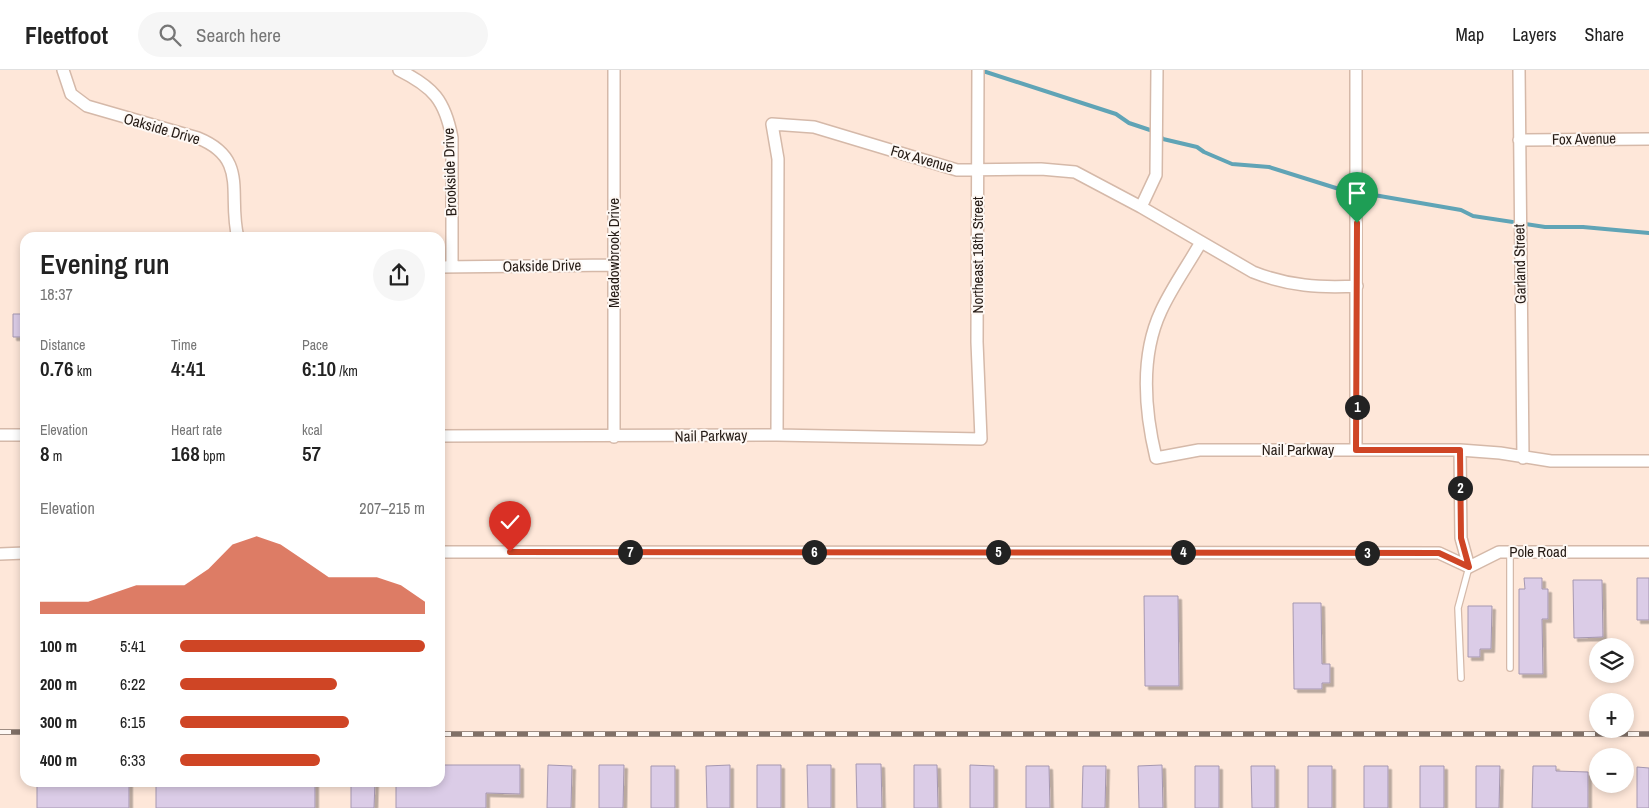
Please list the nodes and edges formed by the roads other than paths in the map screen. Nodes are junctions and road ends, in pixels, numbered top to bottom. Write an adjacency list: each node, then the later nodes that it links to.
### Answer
1 (63, 70): 12 (street, Oakside Drive)
2 (399, 70): 15 (street, Brookside Drive)
3 (614, 70): 14 (street, Meadowbrook Drive)
4 (1157, 70): 11 (street)
5 (1356, 70): 16 (street)
6 (1519, 70): 9 (street, Garland Street)
7 (978, 74): 10 (street, Northeast 18th Street)
8 (1649, 139): 9 (street, Fox Avenue)
9 (1519, 140): 25 (street, Garland Street)
10 (979, 170): 11 (street, Fox Avenue); 20 (street, Fox Avenue); 22 (street, Northeast 18th Street)
11 (1142, 207): 13 (street, Fox Avenue)
12 (236, 232)
13 (1201, 242): 16 (street, Fox Avenue); 23 (street, Nail Parkway)
14 (614, 265): 15 (street, Oakside Drive); 21 (street, Meadowbrook Drive)
15 (446, 267)
16 (1357, 286): 23 (street)
17 (0, 435): 18 (street)
18 (20, 435)
19 (445, 436): 21 (street, Nail Parkway)
20 (777, 436): 21 (street, Nail Parkway); 22 (street, Nail Parkway)
21 (614, 437)
22 (981, 439)
23 (1356, 450): 24 (street, Nail Parkway)
24 (1460, 450): 25 (street, Nail Parkway); 32 (street)
25 (1523, 458): 26 (street, Nail Parkway)
26 (1649, 461)
27 (445, 552): 32 (street)
28 (1510, 552): 29 (street, Pole Road); 32 (street, Pole Road); 33 (lane)
29 (1649, 552)
30 (20, 553): 31 (street)
31 (0, 554)
32 (1469, 567): 34 (lane)
33 (1510, 668)
34 (1460, 678)

